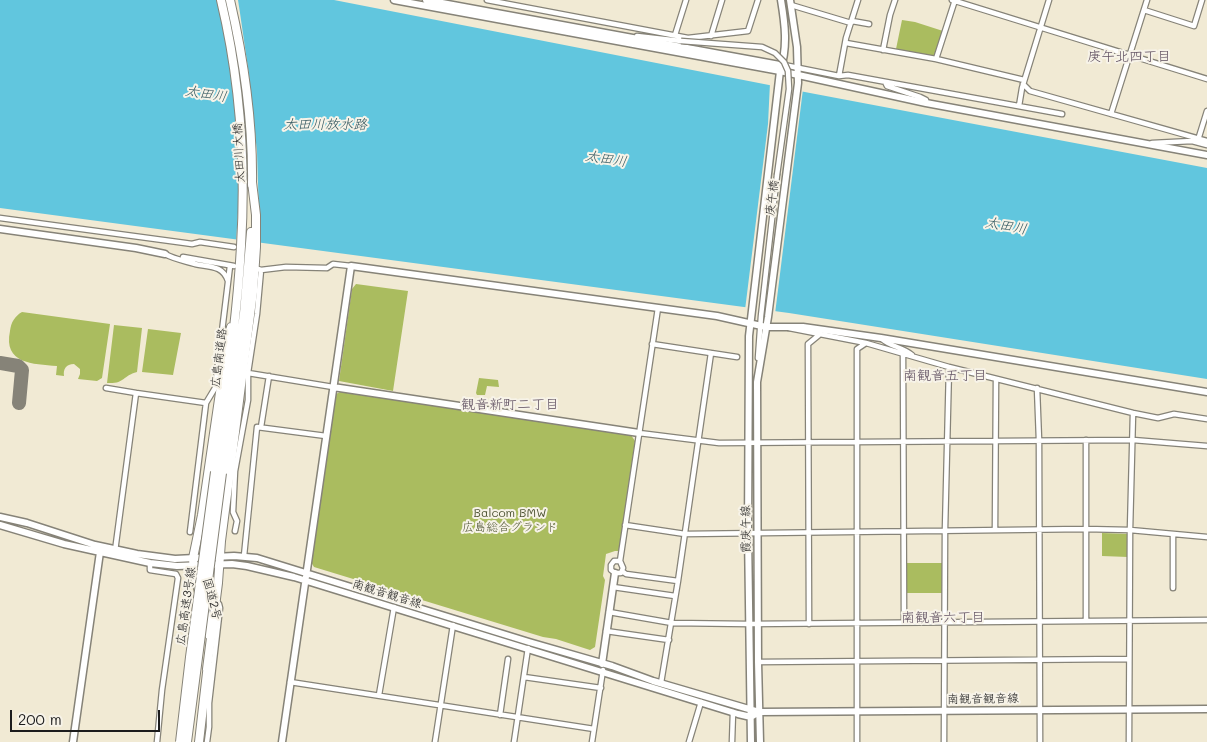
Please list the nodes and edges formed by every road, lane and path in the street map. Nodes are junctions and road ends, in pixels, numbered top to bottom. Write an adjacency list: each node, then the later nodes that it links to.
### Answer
1 (221, 0): 49 (highway, 太田川大橋)
2 (230, 0): 46 (highway, 太田川大橋)
3 (394, 0): 30 (street)
4 (426, 0): 23 (street)
5 (488, 0): 18 (street)
6 (528, 0): 18 (street)
7 (686, 0): 24 (street)
8 (722, 0): 25 (street)
9 (758, 0): 25 (street)
10 (781, 0): 30 (street)
11 (858, 0): 20 (street)
12 (895, 0): 27 (street)
13 (954, 0): 22 (street); 29 (street)
14 (1049, 0): 22 (street)
15 (1147, 0): 19 (street)
16 (1202, 0): 19 (street)
17 (791, 2): 20 (street); 31 (street, 庚午橋)
18 (525, 7): 24 (street)
19 (1144, 10): 28 (street)
20 (851, 22): 21 (street); 26 (street)
21 (869, 24)
22 (1040, 27): 28 (street); 35 (street)
23 (611, 35): 30 (street); 58 (street, bridge)
24 (675, 35): 25 (street)
25 (710, 36)
26 (846, 43): 27 (street); 32 (street)
27 (884, 50): 29 (street)
28 (1130, 55): 33 (street); 40 (street)
29 (936, 59): 35 (street)
30 (781, 68): 31 (street); 57 (street)
31 (798, 72): 32 (street); 36 (street); 56 (street, 庚午橋)
32 (839, 76): 34 (street)
33 (1207, 79)
34 (885, 82): 36 (street); 37 (street)
35 (1024, 82): 37 (street); 40 (street)
36 (926, 103): 43 (street)
37 (1019, 106): 39 (street)
38 (1207, 111): 41 (street)
39 (1062, 114)
40 (1111, 114): 41 (street)
41 (1198, 140): 42 (street); 43 (street); 44 (street)
42 (1207, 141)
43 (1146, 144): 45 (street)
44 (1207, 146)
45 (1207, 156)
46 (252, 182): 50 (highway, 広島南道路)
47 (0, 218): 49 (street)
48 (0, 230): 51 (street)
49 (238, 246): 55 (highway, 広島南道路)
50 (253, 247): 80 (highway, 国道2号); 97 (highway, 広島南道路)
51 (165, 254): 53 (street); 53 (street)
52 (351, 266): 54 (street); 69 (street); 72 (street)
53 (229, 285): 77 (street)
54 (658, 308): 57 (street); 63 (street)
55 (235, 311): 97 (highway, 広島南道路); 99 (highway)
56 (768, 317): 58 (street, 霞庚午線)
57 (750, 324): 58 (street); 93 (street)
58 (763, 326): 59 (street); 94 (street, 霞庚午線)
59 (785, 327): 60 (street); 61 (street)
60 (819, 335): 62 (street); 95 (street)
61 (881, 338): 67 (street); 75 (street)
62 (866, 343): 65 (street); 91 (street)
63 (652, 344): 64 (street); 83 (street)
64 (711, 354): 66 (street); 89 (street)
65 (904, 354): 67 (street); 92 (street)
66 (737, 357)
67 (914, 357): 68 (street)
68 (949, 366): 71 (street); 90 (street)
69 (248, 373): 70 (street); 82 (street)
70 (269, 376): 72 (street); 81 (street)
71 (996, 379): 74 (street); 85 (street)
72 (333, 387): 83 (street); 84 (street)
73 (106, 388): 76 (street)
74 (1036, 388): 78 (street); 86 (street)
75 (1207, 392)
76 (136, 393): 77 (street); 119 (street)
77 (206, 403): 98 (street)
78 (1133, 413): 79 (street); 88 (street)
79 (1207, 419)
80 (236, 422): 82 (street); 121 (highway, 国道2号)
81 (261, 426): 84 (street); 120 (street)
82 (243, 430): 109 (street)
83 (639, 433): 89 (street); 102 (street)
84 (326, 436): 126 (street)
85 (996, 440): 86 (street); 90 (street); 106 (street)
86 (1039, 440): 87 (street); 107 (street)
87 (1086, 440): 88 (street); 103 (street)
88 (1133, 440): 96 (street); 108 (street)
89 (698, 441): 93 (street); 115 (street)
90 (947, 441): 92 (street); 105 (street)
91 (857, 442): 92 (street); 95 (street); 111 (street)
92 (904, 442): 104 (street)
93 (748, 443): 94 (street); 112 (street)
94 (757, 443): 95 (street); 113 (street, 霞庚午線)
95 (809, 443): 114 (street)
96 (1207, 446)
97 (219, 473): 179 (highway, 広島高速3号線, bridge); 180 (highway, 広島高速3号線, bridge)
98 (192, 513): 99 (street); 110 (street)
99 (202, 513): 123 (highway)
100 (0, 517): 119 (street, 南観音観音線)
101 (0, 525): 118 (street, 南観音観音線)
102 (625, 525): 115 (street); 122 (street)
103 (1085, 529): 107 (street); 108 (street); 137 (street)
104 (904, 530): 105 (street); 111 (street); 141 (street)
105 (945, 530): 106 (street); 142 (street)
106 (995, 530): 107 (street)
107 (1040, 530): 136 (street)
108 (1130, 530): 116 (street); 138 (street)
109 (235, 531)
110 (190, 532)
111 (857, 532): 114 (street); 143 (street)
112 (748, 533): 113 (street); 115 (street); 144 (street)
113 (758, 533): 114 (street); 145 (street, 霞庚午線)
114 (808, 533): 146 (street)
115 (684, 534): 127 (street)
116 (1173, 534): 117 (street); 129 (street)
117 (1207, 537)
118 (100, 552): 119 (street, 南観音観音線); 177 (street)
119 (115, 553): 123 (street, 南観音観音線); 124 (street, 南観音観音線)
120 (244, 556): 121 (street, 南観音観音線); 126 (street, 南観音観音線)
121 (219, 561): 123 (street, 南観音観音線); 126 (street, 南観音観音線); 132 (highway, 国道2号)
122 (620, 561): 125 (street); 125 (street)
123 (193, 562): 124 (street, 南観音観音線); 157 (highway, 国道2号)
124 (150, 563): 178 (street)
125 (618, 572): 127 (street); 128 (street)
126 (305, 577): 131 (street, 南観音観音線); 133 (street, 南観音観音線); 159 (street)
127 (678, 581): 130 (street)
128 (613, 587): 130 (street); 134 (street)
129 (1174, 588)
130 (675, 596): 140 (street)
131 (396, 600): 133 (street); 139 (street, 南観音観音線)
132 (216, 601): 157 (highway, 国道2号); 182 (street)
133 (393, 608): 139 (street, 南観音観音線); 162 (street)
134 (609, 612): 140 (street); 147 (street)
135 (1207, 620): 138 (street)
136 (1040, 621): 137 (street); 142 (street); 152 (street)
137 (1086, 621): 138 (street)
138 (1129, 621): 151 (street)
139 (454, 622): 149 (street, 南観音観音線); 164 (street)
140 (672, 622): 144 (street); 148 (street)
141 (904, 622): 142 (street); 143 (street)
142 (944, 622): 154 (street)
143 (857, 623): 146 (street); 153 (street)
144 (749, 624): 145 (street); 165 (street)
145 (758, 624): 146 (street); 155 (street, 霞庚午線)
146 (809, 624)
147 (606, 631): 148 (street); 156 (street)
148 (669, 640): 160 (street)
149 (529, 646): 156 (street, 南観音観音線); 158 (street)
150 (508, 659): 173 (street)
151 (1129, 659): 152 (street); 169 (street)
152 (1039, 660): 154 (street); 168 (street)
153 (857, 661): 154 (street); 155 (street); 172 (street)
154 (944, 661): 167 (street)
155 (758, 662): 171 (street, 霞庚午線)
156 (602, 668): 160 (street, 南観音観音線); 161 (street); 163 (street, 南観音観音線)
157 (207, 669): 181 (highway, 国道2号)
158 (524, 677): 161 (street); 175 (street)
159 (290, 682): 162 (street); 183 (street)
160 (661, 684): 165 (street, 南観音観音線)
161 (601, 688): 176 (street)
162 (379, 695): 164 (street)
163 (701, 702): 170 (street, 南観音観音線); 187 (street)
164 (440, 705): 173 (street); 184 (street)
165 (750, 709): 171 (street, 南観音観音線); 174 (street)
166 (1207, 709): 169 (street, 南観音観音線)
167 (944, 710): 168 (street, 南観音観音線); 172 (street, 南観音観音線); 192 (street)
168 (1039, 710): 169 (street, 南観音観音線); 193 (street)
169 (1129, 710): 194 (street)
170 (733, 712): 174 (street, 南観音観音線); 188 (street)
171 (759, 712): 172 (street, 南観音観音線); 174 (street); 190 (street, 霞庚午線)
172 (857, 712): 191 (street)
173 (500, 715): 175 (street)
174 (751, 717): 189 (street)
175 (518, 718): 176 (street); 185 (street)
176 (594, 729): 186 (street)
177 (73, 742)
178 (157, 742)
179 (180, 742)
180 (187, 742)
181 (199, 742)
182 (207, 742)
183 (282, 742)
184 (435, 742)
185 (514, 742)
186 (592, 742)
187 (689, 742)
188 (732, 742)
189 (751, 742)
190 (760, 742)
191 (857, 742)
192 (944, 742)
193 (1040, 742)
194 (1129, 742)

